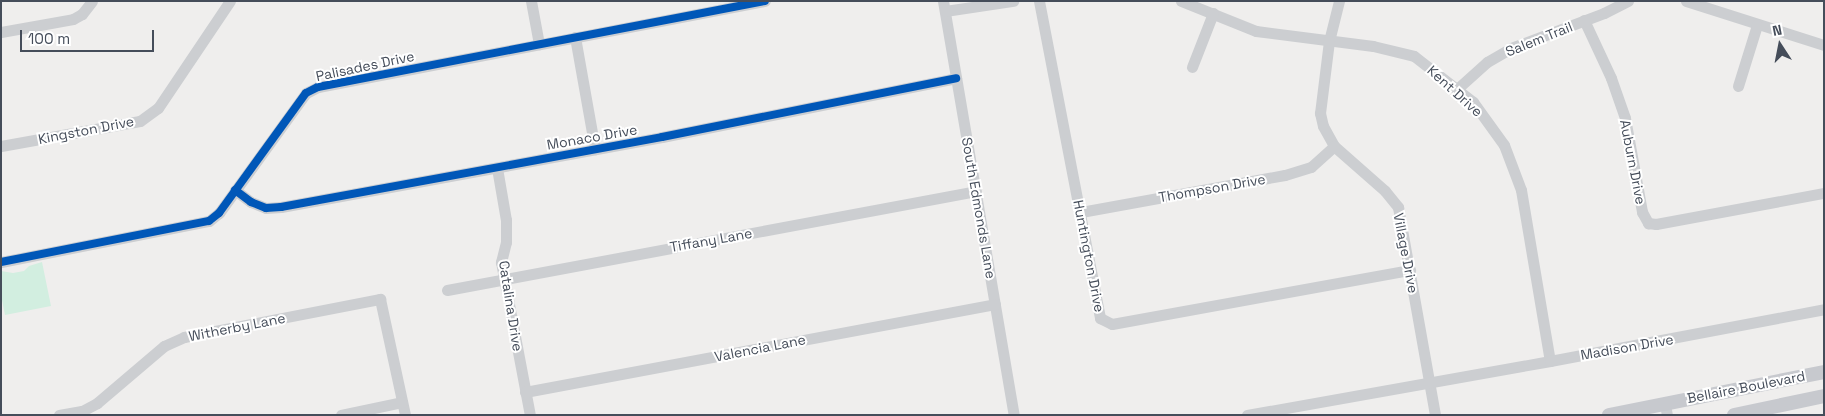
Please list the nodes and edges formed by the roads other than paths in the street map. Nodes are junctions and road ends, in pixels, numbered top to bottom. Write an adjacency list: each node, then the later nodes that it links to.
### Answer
1 (92, 1): 15 (street)
2 (230, 1): 24 (street, Kingston Drive)
3 (531, 1): 18 (street)
4 (765, 1): 16 (street, Palisades Drive)
5 (1012, 1): 11 (street)
6 (1039, 1): 31 (street, Huntington Drive)
7 (1181, 1): 12 (street, Kent Drive)
8 (1339, 1): 17 (street, Village Drive)
9 (1628, 1): 13 (street, Salem Trail)
10 (1686, 1): 14 (street)
11 (944, 6): 21 (street, South Edmonds Lane)
12 (1213, 13): 17 (street, Kent Drive); 20 (street)
13 (1584, 20): 23 (street, Salem Trail); 30 (street, Auburn Drive)
14 (1756, 25): 19 (street); 22 (street)
15 (1, 32)
16 (575, 38): 18 (street, Palisades Drive); 26 (street)
17 (1329, 42): 23 (street, Kent Drive); 25 (street, Village Drive)
18 (539, 44): 28 (street, Palisades Drive)
19 (1824, 45)
20 (1192, 67)
21 (956, 78): 26 (street, Monaco Drive); 29 (street, South Edmonds Lane)
22 (1738, 86)
23 (1458, 89): 38 (street, Kent Drive)
24 (1, 146)
25 (1334, 146): 31 (street, Thompson Drive); 33 (street, Village Drive)
26 (595, 149): 27 (street, Monaco Drive)
27 (497, 168): 28 (street, Monaco Drive); 34 (street, Catalina Drive)
28 (235, 190): 32 (street, Palisades Drive)
29 (976, 191): 34 (street, Tiffany Lane); 36 (street, South Edmonds Lane)
30 (1824, 193)
31 (1081, 212): 33 (street, Huntington Drive)
32 (1, 262)
33 (1410, 270): 40 (street, Village Drive)
34 (504, 278): 35 (street, Tiffany Lane); 41 (street, Catalina Drive)
35 (447, 290)
36 (995, 304): 41 (street, Valencia Lane); 49 (street, South Edmonds Lane)
37 (1824, 309): 38 (street, Madison Drive)
38 (1550, 361): 40 (street, Madison Drive)
39 (1824, 372): 44 (main road, Bellaire Boulevard)
40 (1430, 382): 50 (street, Madison Drive); 51 (street, Village Drive)
41 (525, 392): 48 (street, Catalina Drive)
42 (1824, 396): 53 (main road, Bellaire Boulevard)
43 (402, 402): 45 (street, Witherby Lane); 46 (street); 47 (street)
44 (1666, 409): 52 (main road, Bellaire Boulevard)
45 (59, 415)
46 (341, 415)
47 (404, 415)
48 (530, 415)
49 (1014, 415)
50 (1246, 415)
51 (1435, 415)
52 (1609, 415)
53 (1734, 415)

